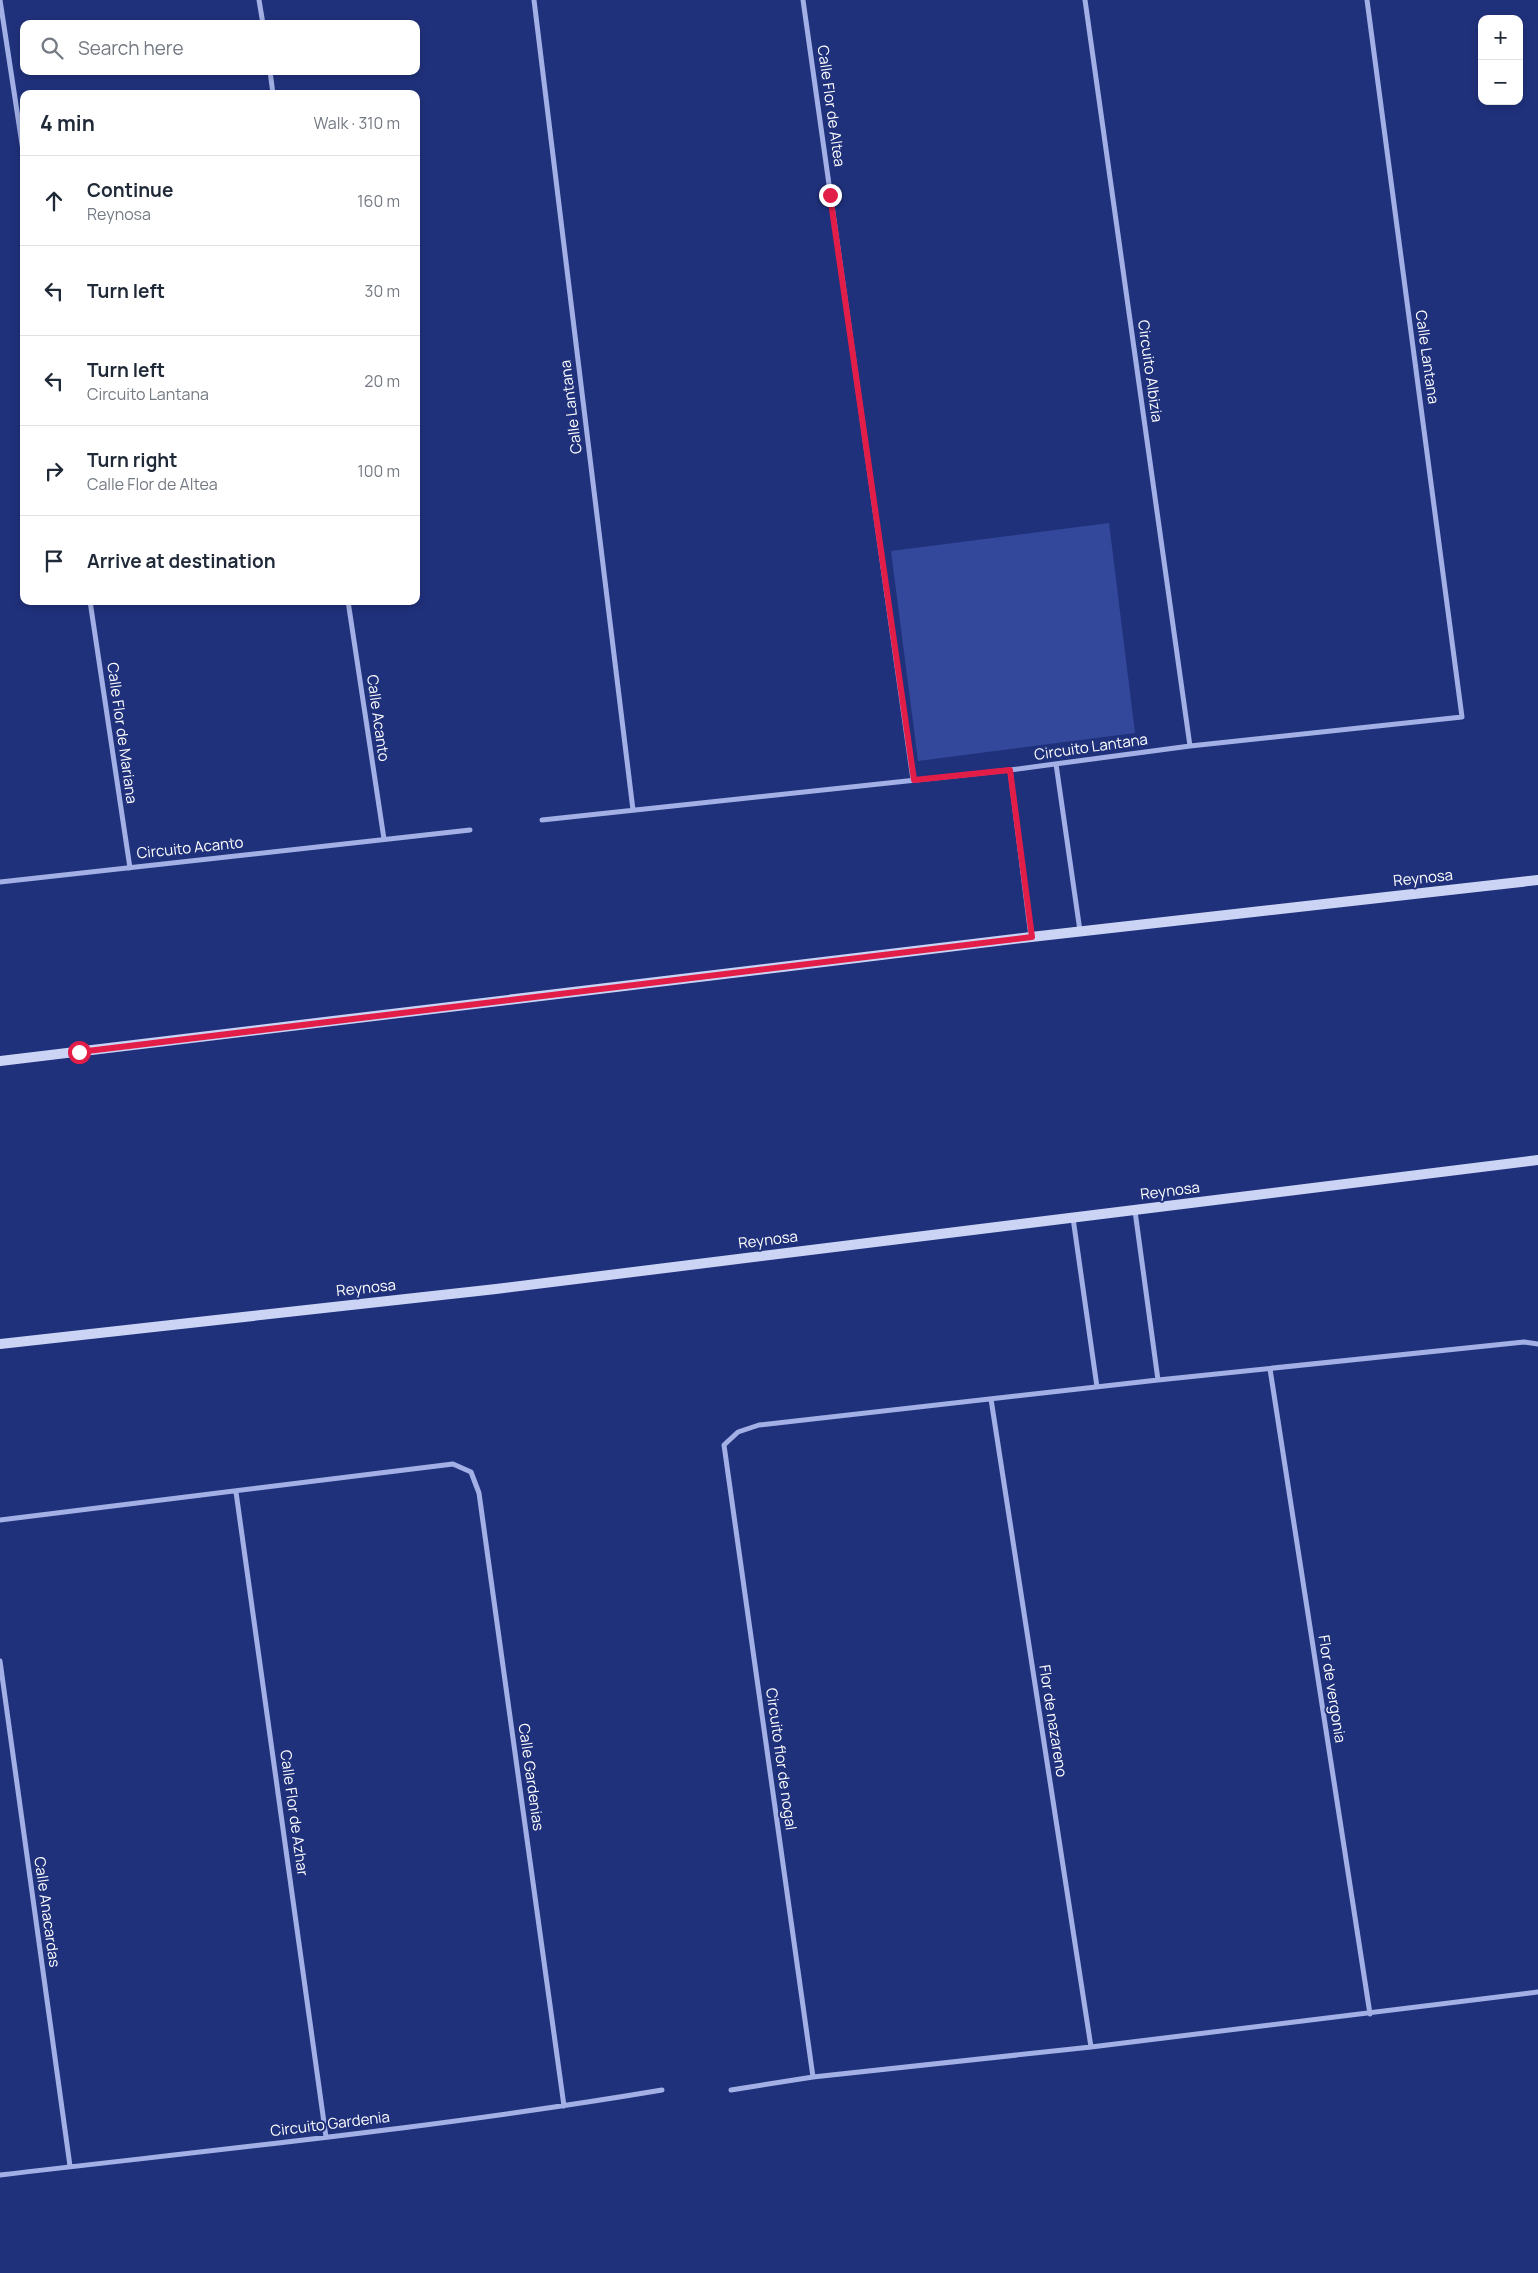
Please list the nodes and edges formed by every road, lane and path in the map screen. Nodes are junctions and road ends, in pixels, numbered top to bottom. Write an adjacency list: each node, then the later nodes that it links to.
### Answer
1 (0, 0): 10 (street)
2 (259, 0): 7 (street)
3 (534, 0): 18 (street, Calle Lantana)
4 (803, 0): 17 (street, Calle Flor de Altea)
5 (1086, 0): 14 (street, Circuito Albizia)
6 (1367, 0): 13 (street, Calle Lantana)
7 (262, 20)
8 (271, 75): 9 (street)
9 (272, 90)
10 (20, 131)
11 (91, 605): 22 (street, Calle Flor de Mariana)
12 (349, 605): 21 (street, Calle Acanto)
13 (1462, 717): 14 (street, Circuito Lantana)
14 (1190, 746): 15 (street, Circuito Lantana)
15 (1056, 764): 16 (street, Circuito Lantana); 25 (street)
16 (1010, 770): 17 (street, Circuito Lantana); 26 (street)
17 (914, 780): 18 (street, Circuito Lantana)
18 (633, 810): 19 (street, Circuito Lantana)
19 (542, 820)
20 (470, 830): 21 (street, Circuito Acanto)
21 (384, 839): 22 (street, Circuito Acanto)
22 (130, 868): 24 (street, Circuito Acanto)
23 (1538, 880): 25 (main road, Reynosa)
24 (0, 882)
25 (1080, 931): 26 (main road, Reynosa)
26 (1032, 937): 27 (main road, Reynosa)
27 (0, 1061)
28 (1538, 1160): 29 (main road, Reynosa)
29 (1134, 1211): 30 (main road, Reynosa); 34 (street)
30 (1074, 1218): 31 (main road, Reynosa); 35 (street)
31 (0, 1344)
32 (1538, 1344): 33 (street)
33 (1270, 1369): 34 (street); 41 (street, Flor de vergonia)
34 (1158, 1380): 35 (street)
35 (1097, 1387): 36 (street)
36 (991, 1399): 42 (street, Flor de nazareno); 43 (street, Circuito flor de nogal)
37 (236, 1492): 38 (street); 46 (street, Calle Gardenias); 47 (street, Calle Flor de Azhar)
38 (0, 1520)
39 (0, 1661): 48 (street, Calle Anacardas)
40 (1538, 1992): 41 (street)
41 (1370, 2014): 42 (street)
42 (1091, 2047): 43 (street)
43 (813, 2077): 45 (street)
44 (662, 2090): 46 (street, Circuito Gardenia)
45 (731, 2090)
46 (564, 2106): 47 (street, Circuito Gardenia)
47 (326, 2137): 48 (street, Circuito Gardenia)
48 (70, 2166): 49 (street, Circuito Gardenia)
49 (0, 2175)

